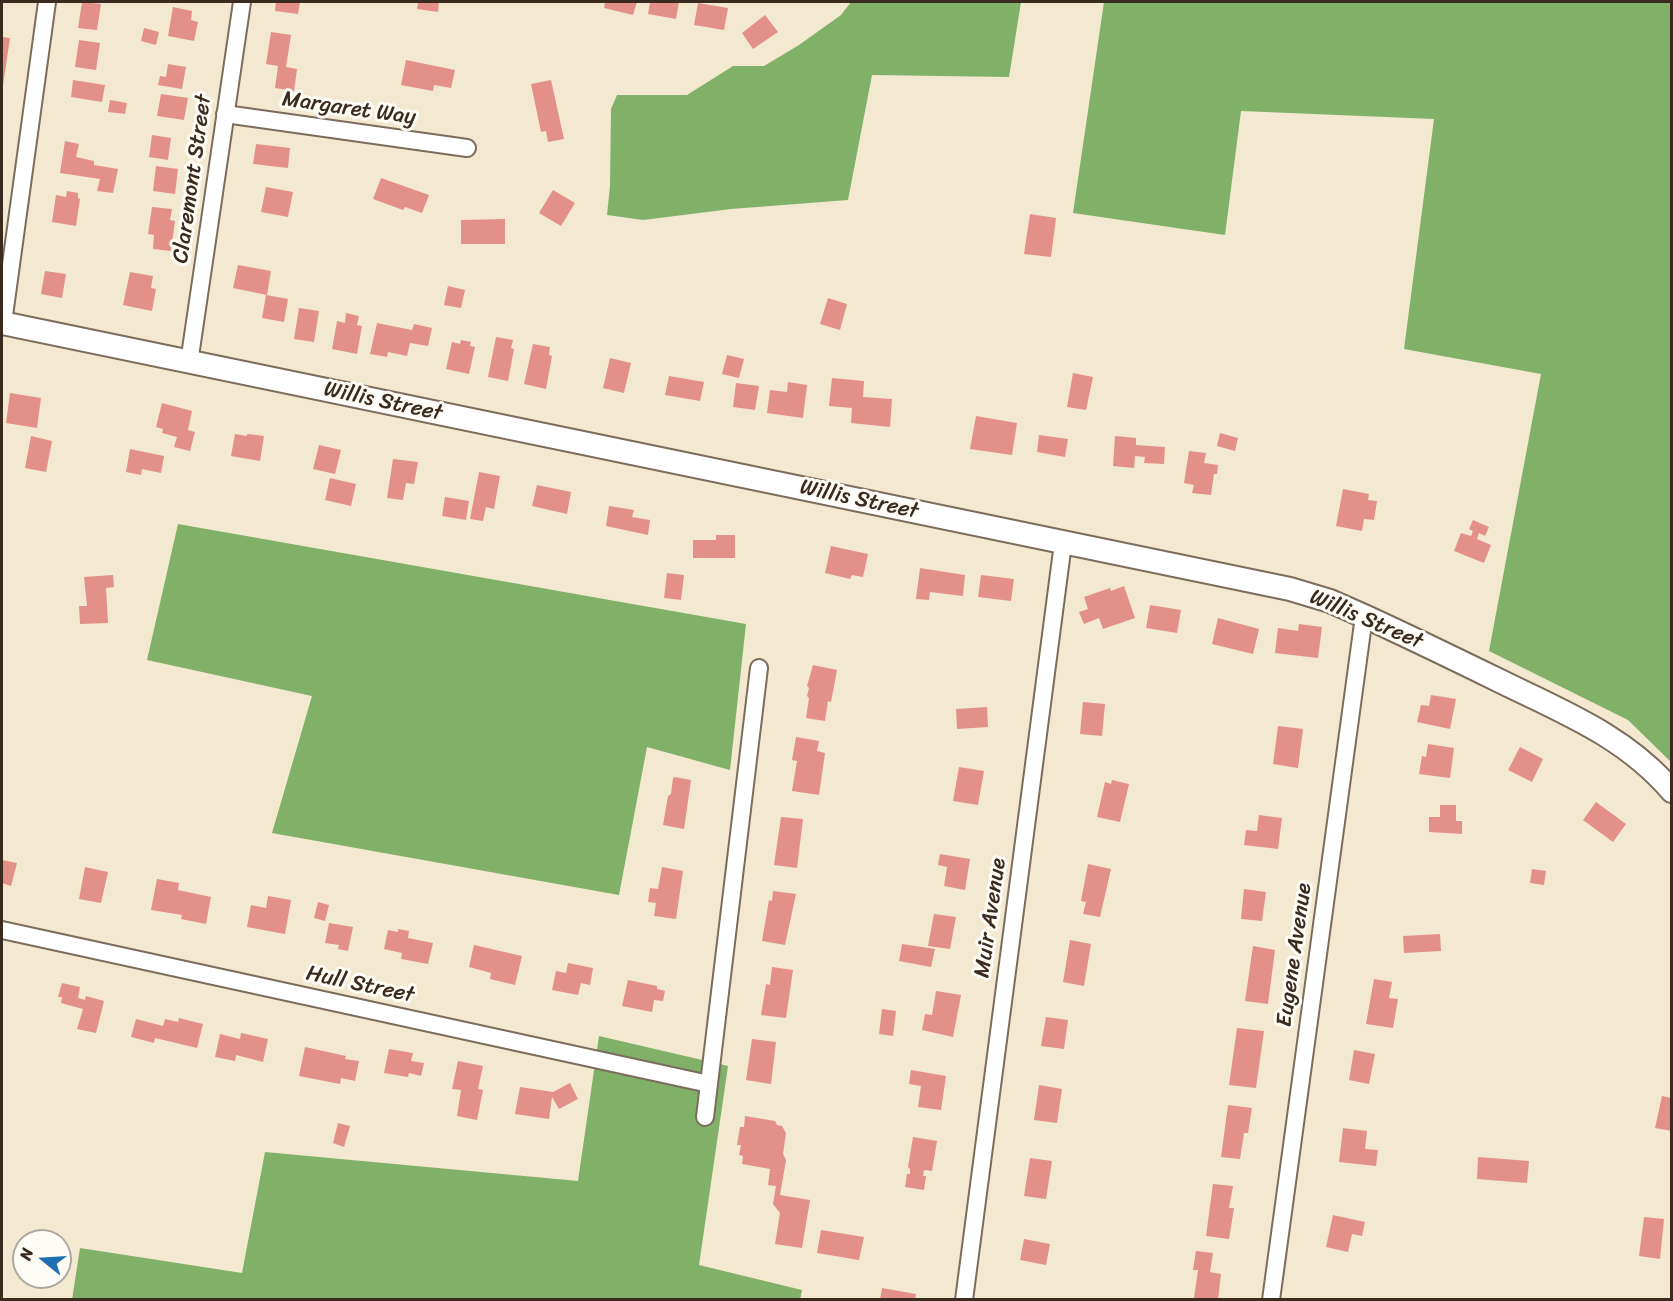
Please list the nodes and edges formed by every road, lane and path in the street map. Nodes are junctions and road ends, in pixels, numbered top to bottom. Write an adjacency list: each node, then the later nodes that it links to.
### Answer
1 (48, 2): 5 (street)
2 (242, 2): 3 (street, Claremont Street)
3 (225, 114): 4 (street, Margaret Way); 6 (street, Claremont Street)
4 (466, 148)
5 (2, 323): 6 (main road, Willis Street)
6 (189, 363): 7 (main road, Willis Street)
7 (1064, 543): 8 (main road, Willis Street); 14 (street, Muir Avenue)
8 (1364, 616): 10 (main road, Willis Street); 15 (street, Eugene Avenue)
9 (759, 668): 12 (street)
10 (1671, 791)
11 (2, 930): 12 (street, Hull Street)
12 (709, 1084): 13 (street)
13 (705, 1117)
14 (964, 1299)
15 (1271, 1299)

